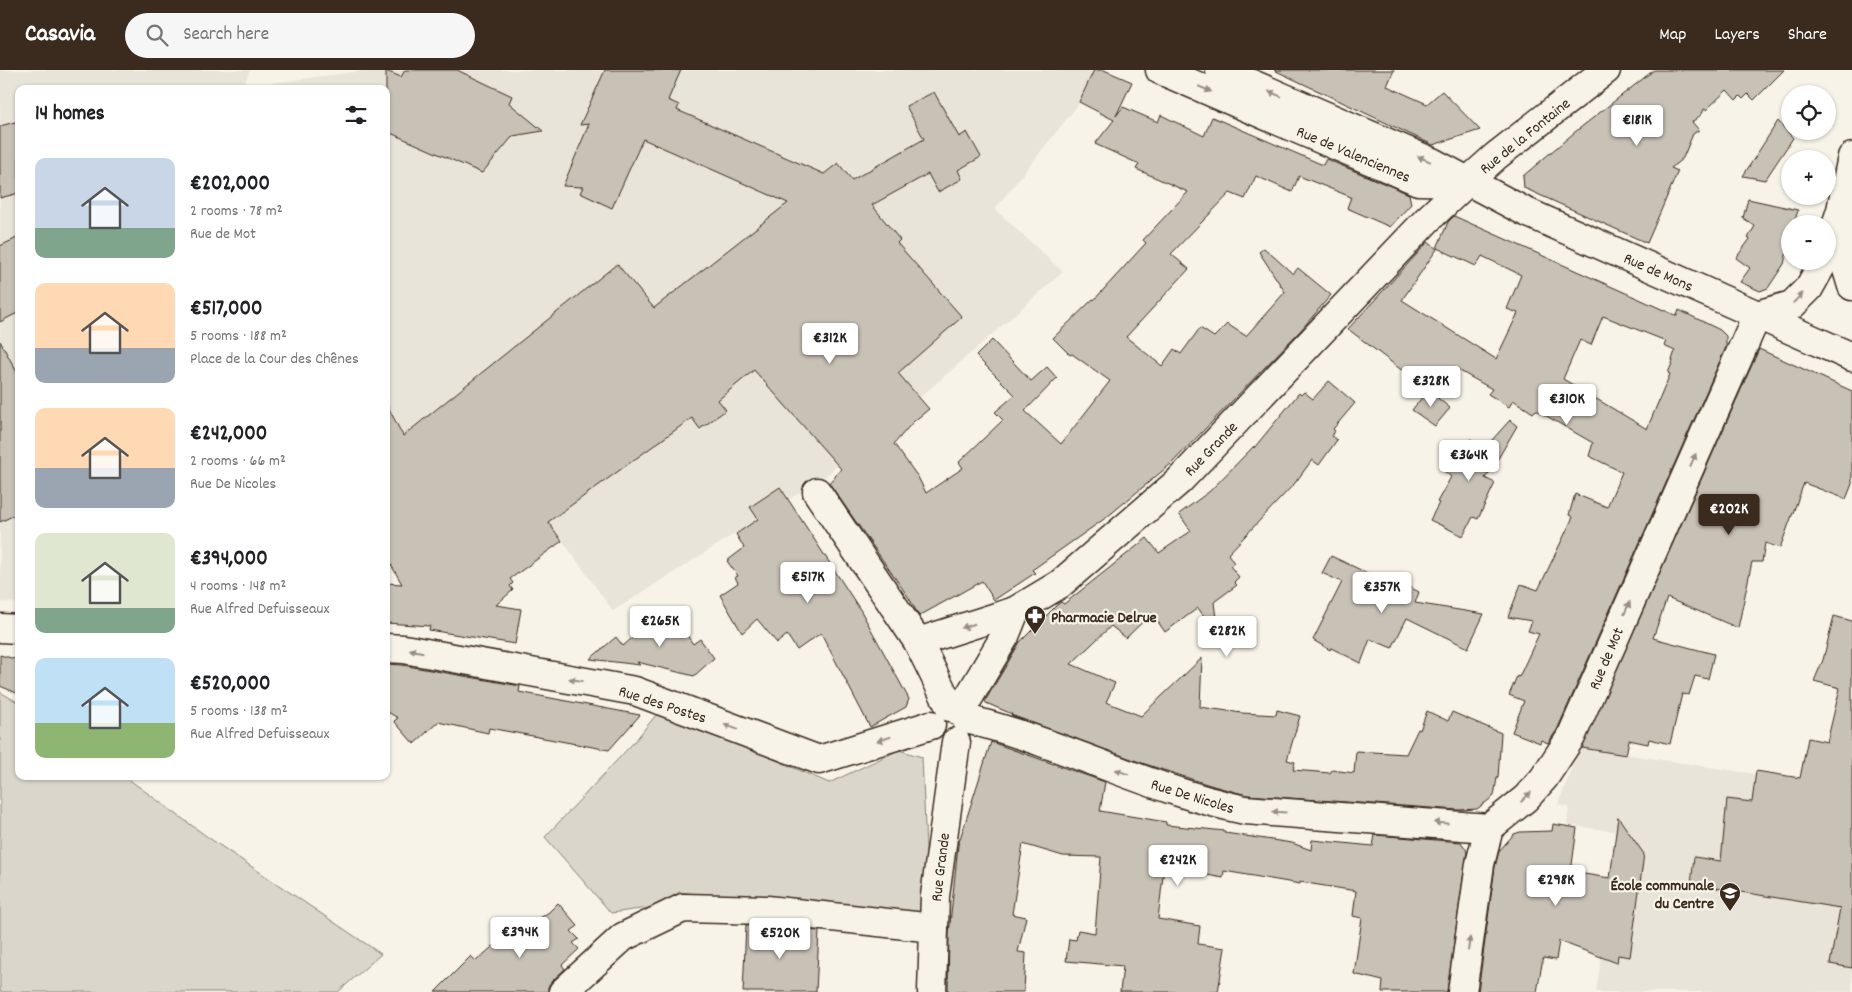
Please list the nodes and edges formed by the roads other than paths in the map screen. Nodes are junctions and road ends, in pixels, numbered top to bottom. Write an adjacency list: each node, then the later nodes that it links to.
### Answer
1 (1160, 70): 5 (street, Rue de Valenciennes, one-way to 5)
2 (1220, 70): 5 (street, Rue de Valenciennes, one-way to 2)
3 (1606, 70): 5 (street, Rue de la Fontaine)
4 (1852, 157): 6 (street)
5 (1467, 182): 10 (street, Rue de Mons); 13 (street, Rue Grande)
6 (1841, 210): 7 (street); 9 (street)
7 (1836, 225)
8 (1819, 270): 10 (street, one-way to 8)
9 (1852, 286)
10 (1757, 314): 11 (street, Rue de Mons); 19 (street, Rue de Mot, one-way to 10)
11 (1852, 357)
12 (816, 492): 16 (street)
13 (1015, 611): 16 (street, one-way to 16); 18 (street, Rue Grande)
14 (0, 628): 15 (street)
15 (15, 629)
16 (918, 642): 18 (street)
17 (390, 648): 18 (street, Rue des Postes, one-way to 17)
18 (952, 721): 19 (street, Rue De Nicoles, one-way to 18); 20 (street, Rue Grande)
19 (1489, 828): 23 (street, one-way to 19)
20 (934, 928): 21 (street); 22 (street, Rue Grande)
21 (563, 992)
22 (932, 992)
23 (1462, 992)

